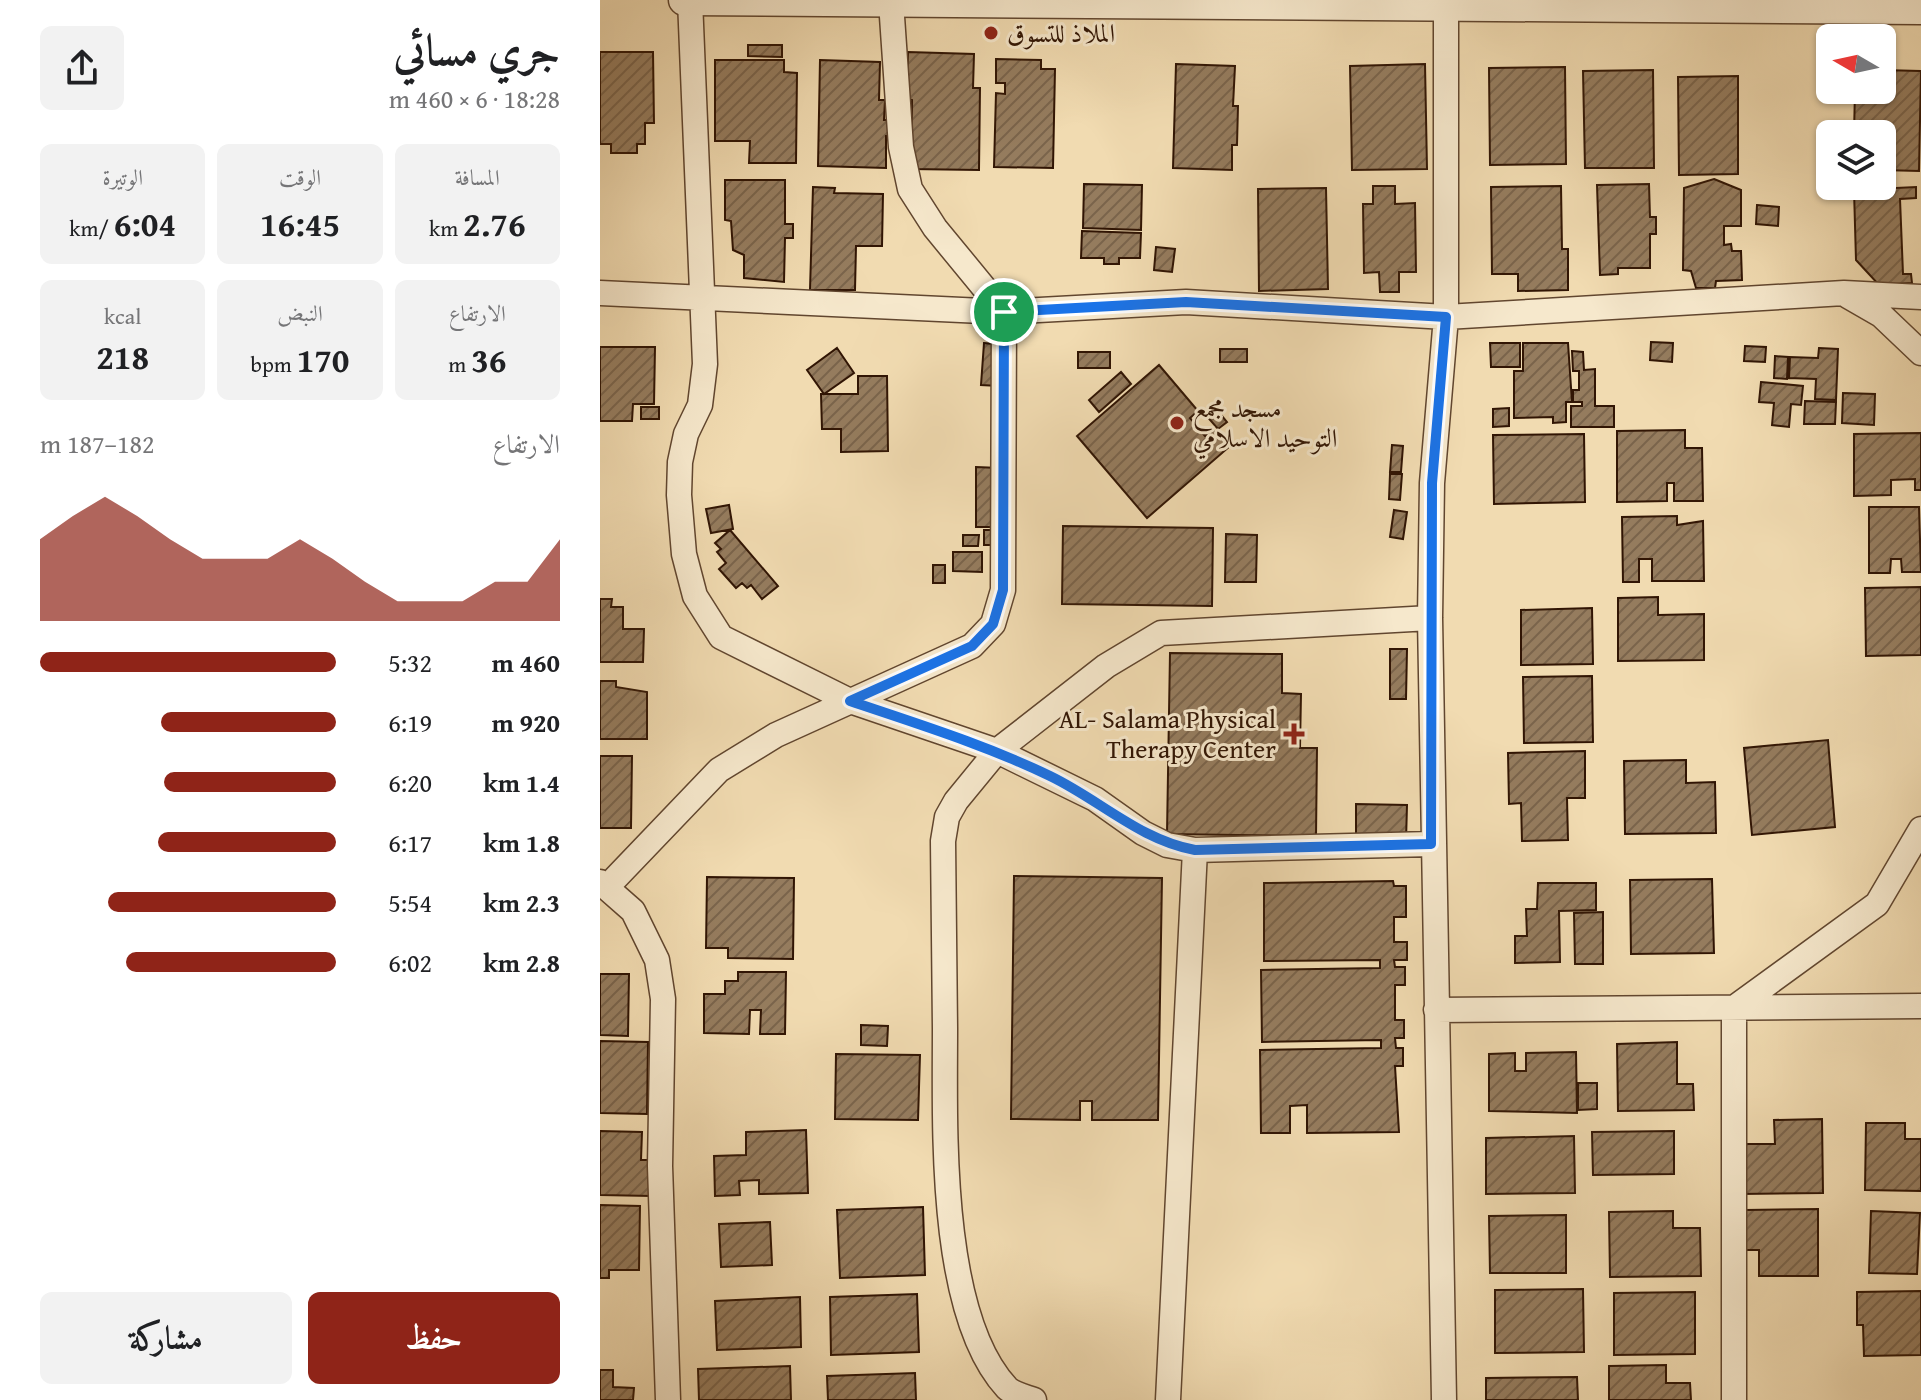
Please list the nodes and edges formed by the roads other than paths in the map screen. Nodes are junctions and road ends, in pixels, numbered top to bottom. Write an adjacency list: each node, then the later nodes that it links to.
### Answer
1 (687, 0): 2 (street); 8 (street)
2 (891, 2): 3 (street); 9 (street)
3 (1446, 4): 4 (street); 10 (street)
4 (1921, 9)
5 (600, 293): 8 (street)
6 (1844, 293): 7 (street); 10 (street); 11 (street)
7 (1921, 297)
8 (703, 298): 9 (street); 13 (street)
9 (1004, 312): 10 (street); 13 (street)
10 (1446, 317): 12 (street)
11 (1921, 353)
12 (1430, 618): 14 (street); 16 (street)
13 (850, 701): 14 (street); 18 (street)
14 (997, 751): 17 (street); 23 (street)
15 (1921, 829): 20 (street)
16 (1431, 844): 17 (street); 21 (street)
17 (1195, 850): 24 (street)
18 (603, 885): 22 (street)
19 (1921, 1006): 20 (street)
20 (1734, 1008): 21 (street); 26 (street)
21 (1436, 1010): 25 (street)
22 (668, 1400)
23 (1034, 1400)
24 (1168, 1400)
25 (1444, 1400)
26 (1734, 1400)

